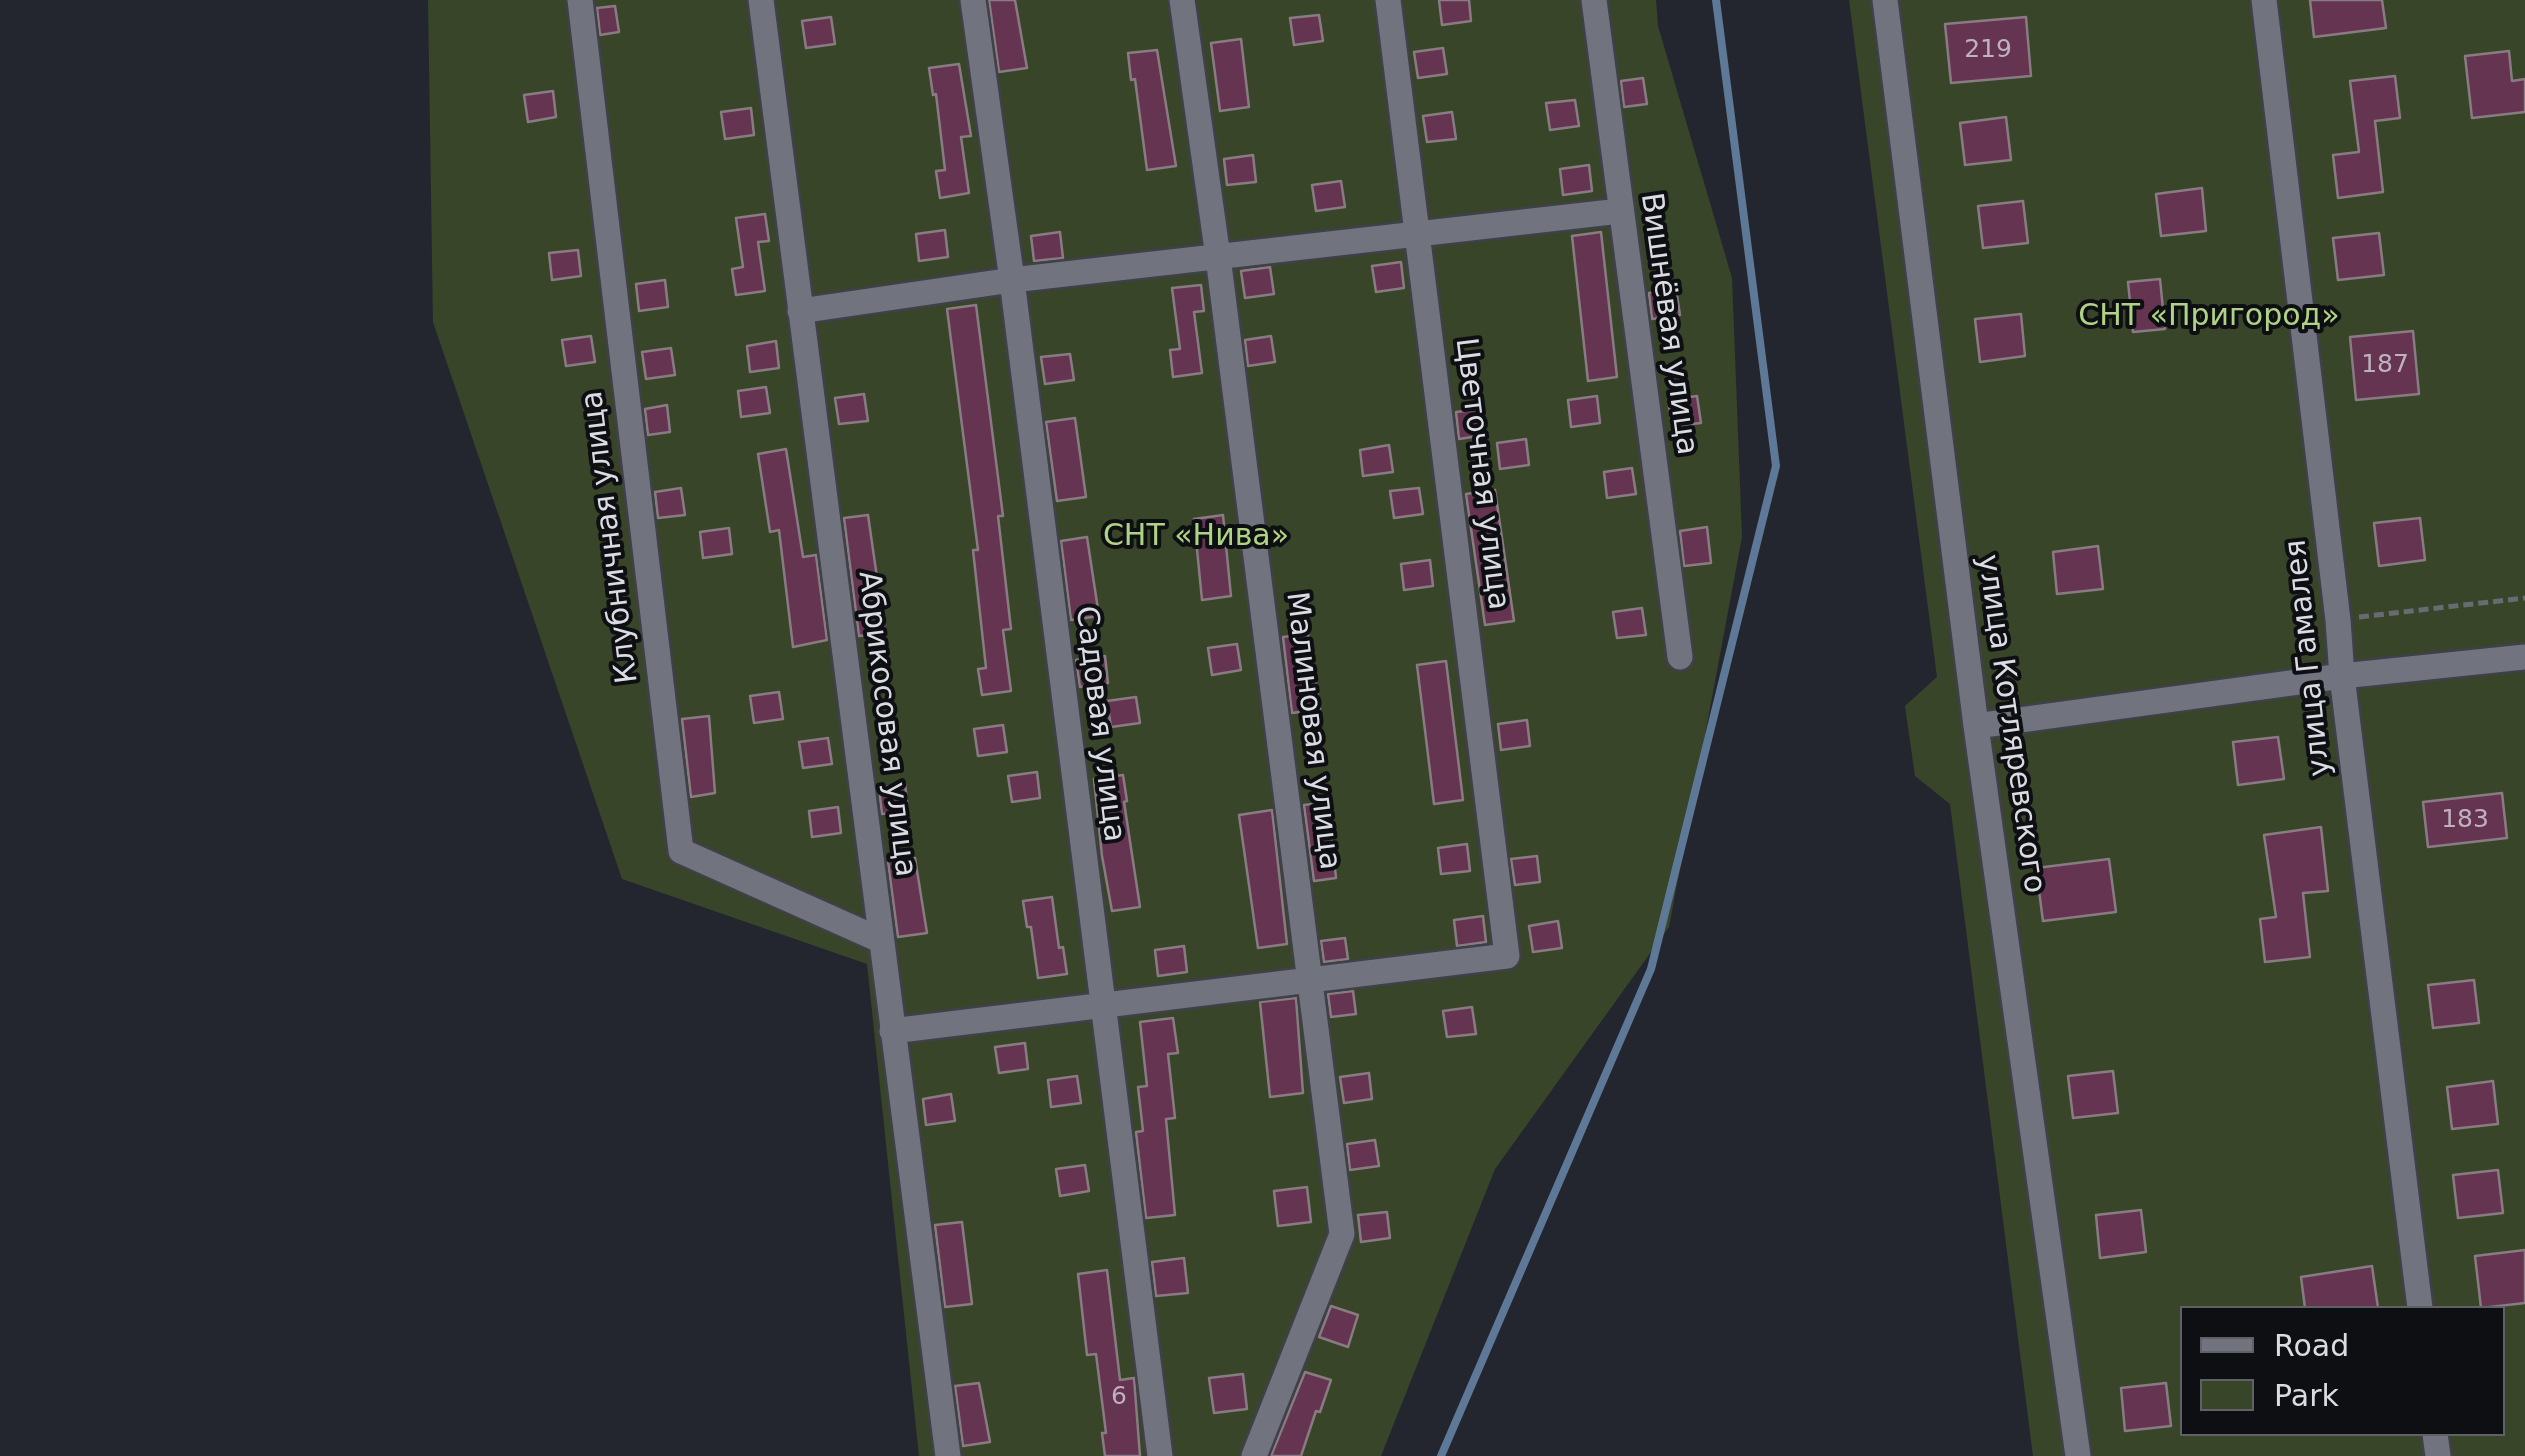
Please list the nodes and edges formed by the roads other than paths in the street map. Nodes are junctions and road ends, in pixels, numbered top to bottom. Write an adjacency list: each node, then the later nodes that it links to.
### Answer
1 (580, 0): 18 (street, Клубничная улица)
2 (760, 0): 13 (street, Абрикосовая улица)
3 (973, 0): 12 (street, Садовая улица)
4 (1182, 0): 11 (street, Малиновая улица)
5 (1388, 0): 10 (street, Цветочная улица)
6 (1594, 0): 9 (street, Вишнёвая улица)
7 (1885, 0): 17 (street, улица Котляревского)
8 (2264, 0): 16 (street, улица Гамалея)
9 (1620, 211): 10 (street); 14 (street, Вишнёвая улица)
10 (1419, 236): 11 (street); 19 (street, Цветочная улица)
11 (1218, 257): 12 (street); 19 (street, Малиновая улица)
12 (1012, 280): 13 (street); 20 (street, Садовая улица)
13 (800, 311): 18 (street, Абрикосовая улица)
14 (1680, 657)
15 (2525, 657): 16 (street)
16 (2342, 676): 17 (street); 22 (street, улица Гамалея)
17 (1976, 726): 26 (street, улица Котляревского)
18 (880, 940): 21 (street, Абрикосовая улица)
19 (1311, 980): 20 (street); 25 (street, Малиновая улица)
20 (1101, 1003): 21 (street); 24 (street, Садовая улица)
21 (892, 1031): 23 (street, Абрикосовая улица)
22 (2420, 1306)
23 (948, 1456)
24 (1160, 1456)
25 (1254, 1456)
26 (2078, 1456)

